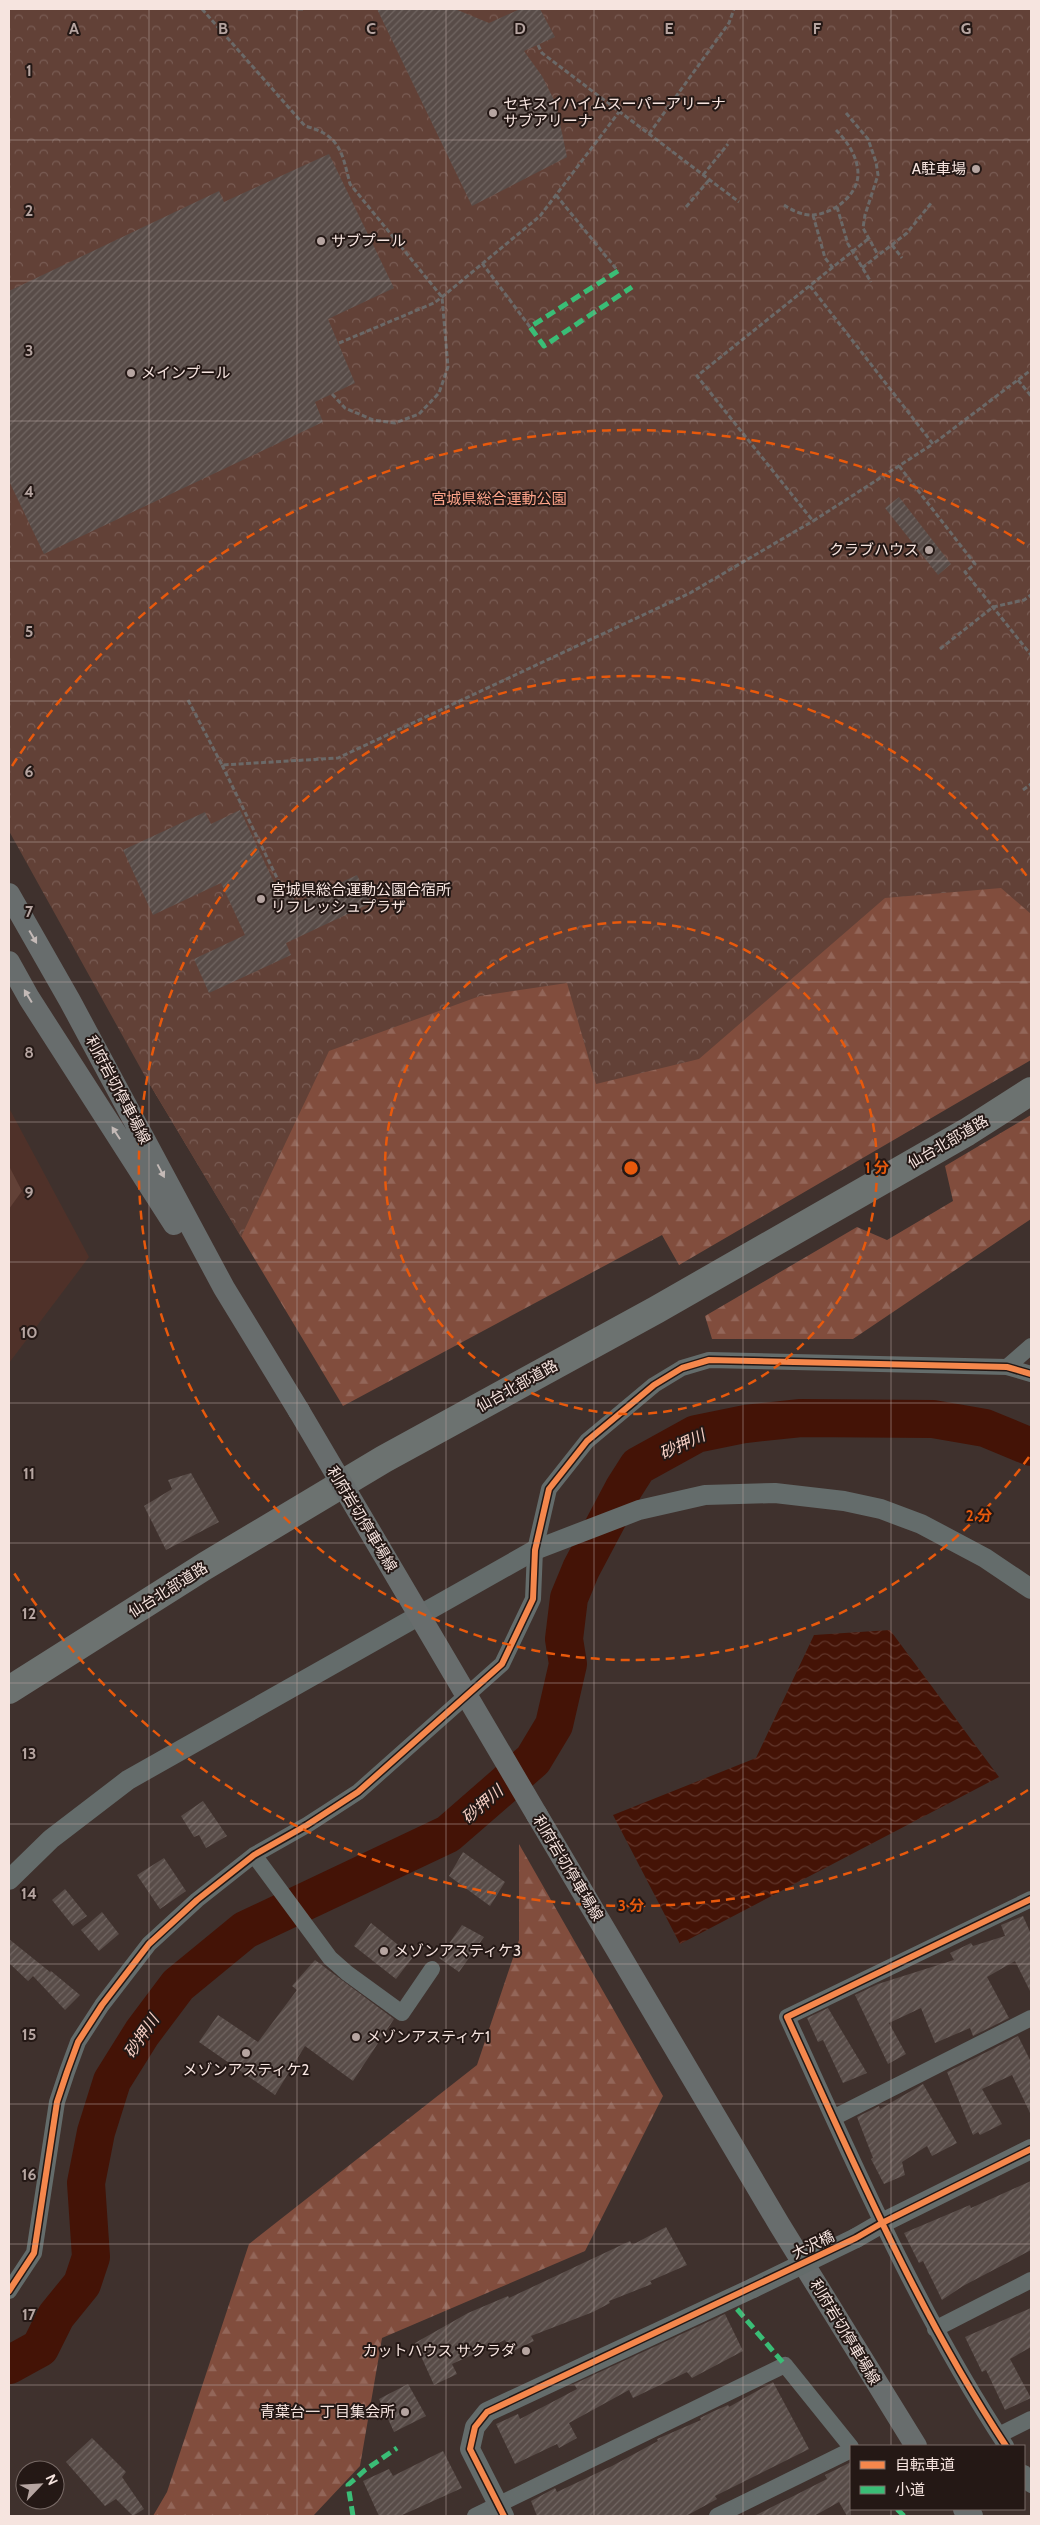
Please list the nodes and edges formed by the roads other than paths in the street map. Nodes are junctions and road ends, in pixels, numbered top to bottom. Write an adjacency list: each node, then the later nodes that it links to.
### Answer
1 (9, 894): 4 (main road, 利府岩切停車場線, one-way to 4)
2 (9, 962): 4 (main road, 利府岩切停車場線, one-way to 2)
3 (1031, 1091): 10 (highway, 仙台北部道路)
4 (224, 1288): 24 (main road, 利府岩切停車場線, bridge)
5 (1031, 1346): 6 (street)
6 (1007, 1367): 7 (street); 8 (street)
7 (1031, 1374)
8 (535, 1550): 9 (street); 11 (street); 12 (street)
9 (1031, 1589)
10 (9, 1690)
11 (254, 1855): 14 (street); 20 (street)
12 (9, 1880)
13 (1031, 1899): 16 (street)
14 (432, 1970)
15 (1031, 2018): 16 (street)
16 (833, 2118): 18 (street)
17 (1031, 2149): 18 (street, 大沢橋)
18 (882, 2223): 21 (street); 27 (street, 大沢橋, bridge)
19 (1031, 2280): 21 (street)
20 (9, 2290)
21 (935, 2329): 23 (street)
22 (1031, 2419): 23 (street)
23 (1002, 2441)
24 (915, 2445)
25 (850, 2447): 27 (street)
26 (850, 2449): 29 (street)
27 (501, 2510): 28 (street)
28 (475, 2516)
29 (717, 2516)

